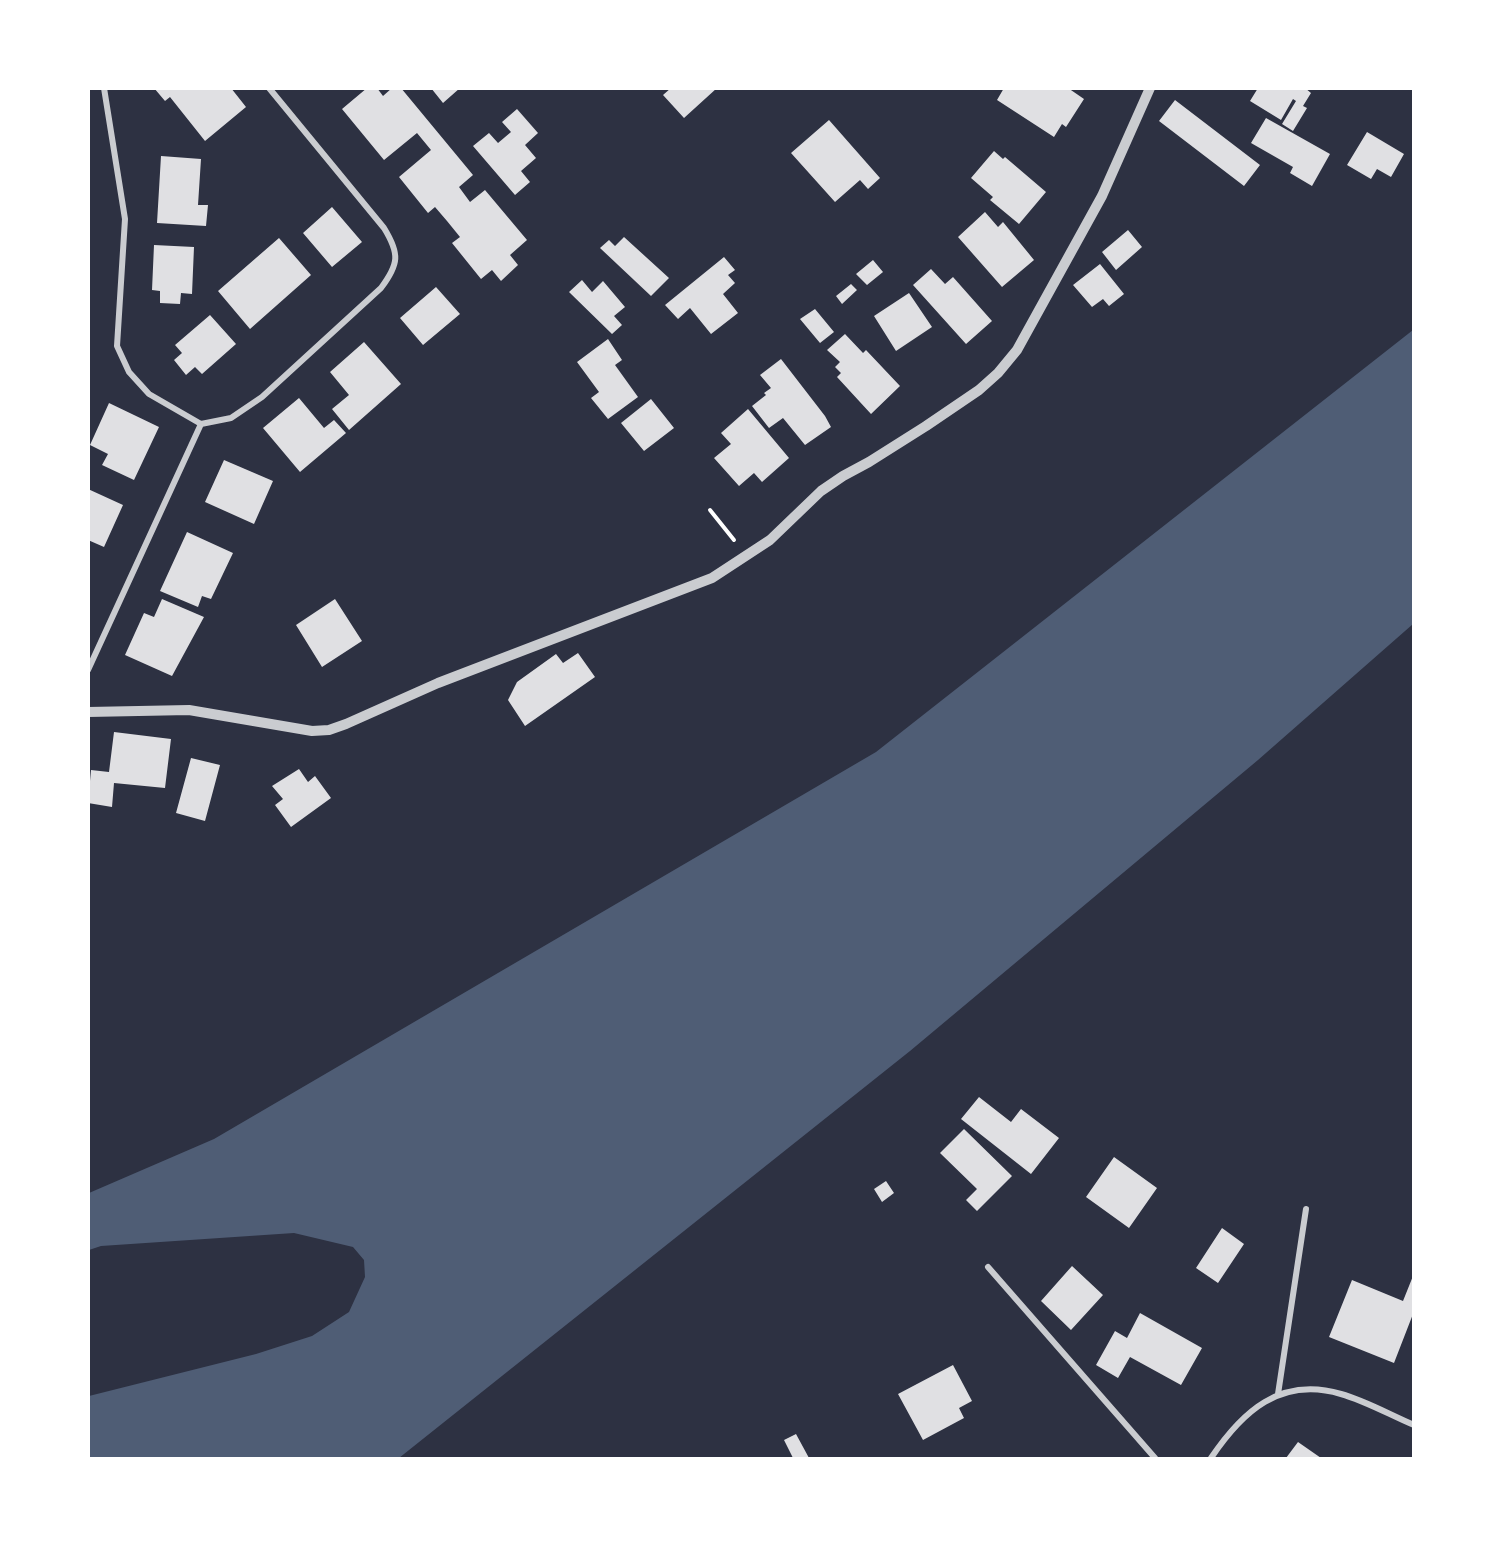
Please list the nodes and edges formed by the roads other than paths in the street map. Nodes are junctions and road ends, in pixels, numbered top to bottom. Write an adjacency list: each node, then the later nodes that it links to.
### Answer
1 (104, 88): 4 (street)
2 (269, 88): 4 (street)
3 (1150, 88): 6 (street)
4 (201, 424): 5 (street)
5 (88, 670)
6 (88, 712)
7 (1306, 1209): 9 (street)
8 (988, 1267): 11 (street)
9 (1278, 1394): 10 (street); 12 (street)
10 (1413, 1425)
11 (1155, 1458)
12 (1211, 1458)

